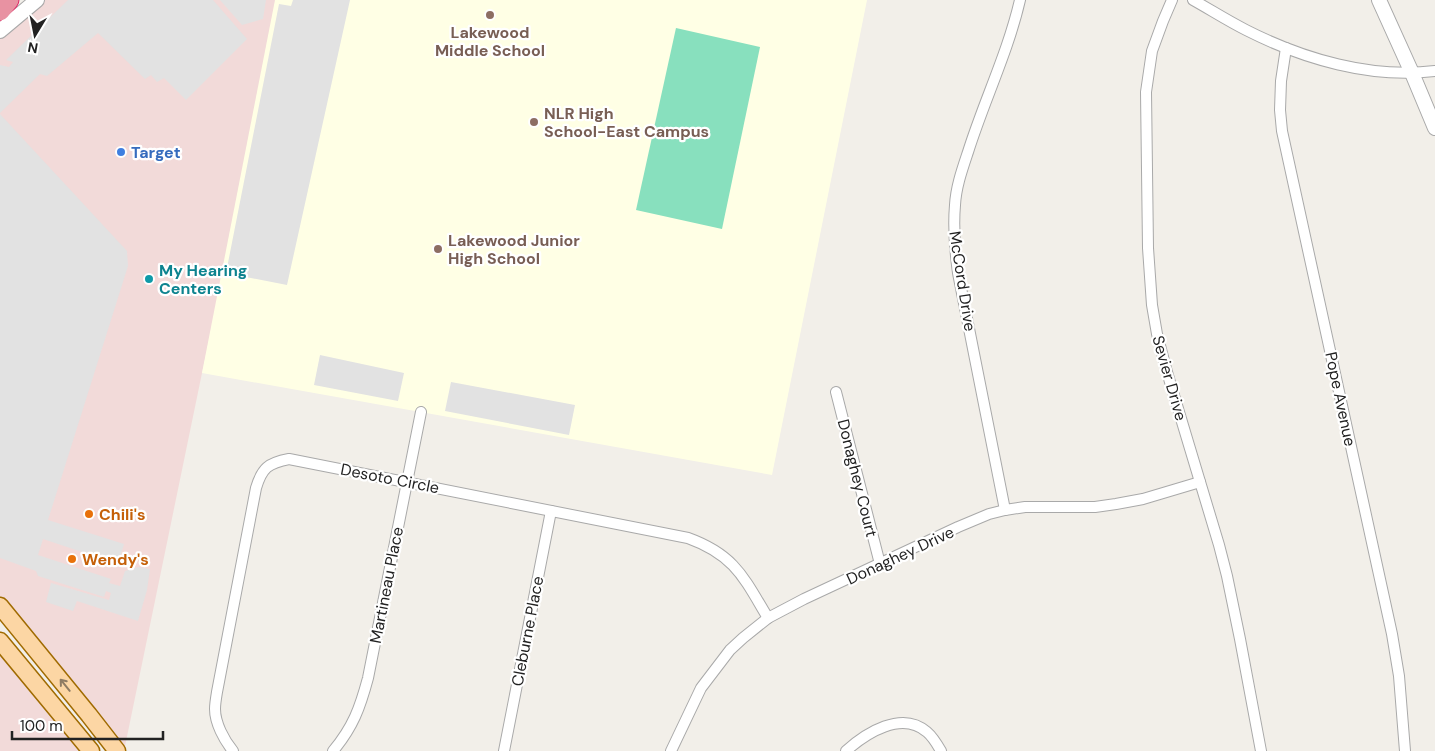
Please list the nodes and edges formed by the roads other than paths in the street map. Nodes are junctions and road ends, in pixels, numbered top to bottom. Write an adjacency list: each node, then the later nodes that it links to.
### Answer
1 (9, 0): 7 (highway)
2 (37, 0): 8 (street)
3 (1020, 0): 18 (street, McCord Drive)
4 (1172, 0): 16 (street, Sevier Drive)
5 (1193, 0): 9 (street)
6 (1379, 0): 11 (street)
7 (0, 11)
8 (0, 31)
9 (1286, 48): 11 (street); 32 (street, Pope Avenue)
10 (1435, 71): 11 (street)
11 (1412, 73): 12 (street)
12 (1435, 128)
13 (836, 392): 19 (street, Donaghey Court)
14 (421, 412): 15 (street, Martineau Place)
15 (407, 482): 17 (street, Desoto Circle); 25 (street, Desoto Circle); 26 (street, Martineau Place)
16 (1200, 482): 18 (street, Donaghey Drive); 31 (street, Sevier Drive)
17 (551, 510): 21 (street, Desoto Circle); 27 (street, Cleburne Place)
18 (1005, 510): 19 (street, Donaghey Drive)
19 (880, 564): 21 (street, Donaghey Drive)
20 (0, 606): 24 (main road, one-way to 20)
21 (768, 618): 28 (street, Donaghey Drive)
22 (0, 641): 23 (main road)
23 (90, 751)
24 (117, 751)
25 (233, 751)
26 (333, 751)
27 (504, 751)
28 (671, 751)
29 (846, 751): 30 (street)
30 (941, 751)
31 (1261, 751)
32 (1406, 751)

